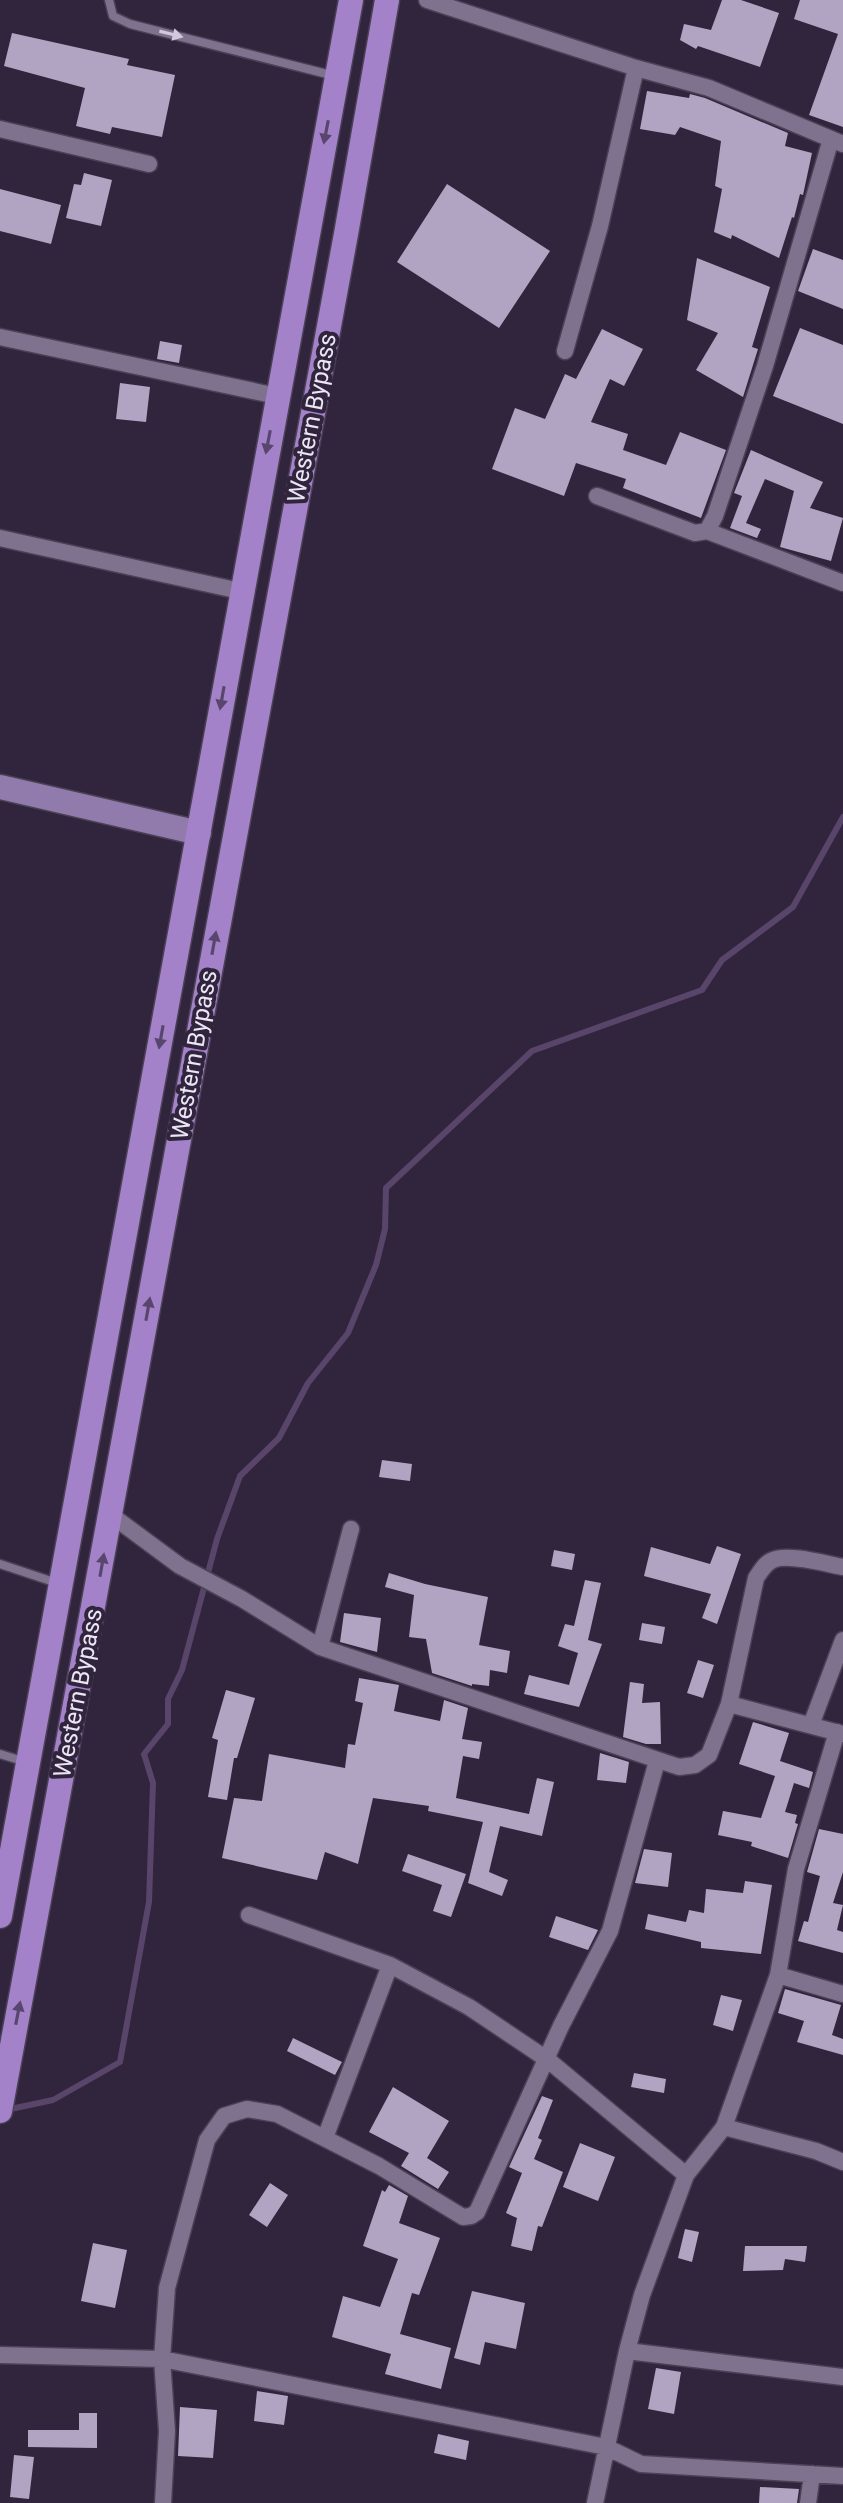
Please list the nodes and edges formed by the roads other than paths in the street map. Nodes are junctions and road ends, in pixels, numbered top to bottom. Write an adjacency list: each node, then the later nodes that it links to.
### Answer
1 (109, 0): 6 (lane, one-way to 6)
2 (351, 0): 6 (main road, Western Bypass)
3 (387, 0): 20 (main road, Western Bypass, one-way to 3)
4 (427, 0): 5 (street)
5 (636, 68): 8 (street); 11 (street)
6 (337, 76): 12 (main road, Western Bypass, one-way to 12)
7 (0, 129): 9 (street)
8 (837, 142): 14 (street)
9 (149, 164)
10 (0, 337): 12 (street)
11 (565, 351)
12 (277, 396): 17 (main road, Western Bypass, one-way to 17)
13 (597, 496): 14 (street)
14 (707, 531): 16 (street)
15 (0, 538): 17 (street)
16 (843, 583)
17 (240, 591): 19 (main road, Western Bypass, one-way to 19)
18 (0, 787): 19 (street)
19 (199, 833): 24 (main road, Western Bypass, one-way to 24)
20 (111, 1515): 26 (street); 39 (main road, Western Bypass, one-way to 20)
21 (351, 1529): 26 (street)
22 (0, 1564): 24 (lane)
23 (843, 1567): 27 (street)
24 (62, 1584): 32 (main road, Western Bypass)
25 (843, 1640): 28 (street)
26 (320, 1647): 31 (street)
27 (729, 1704): 28 (street); 31 (street)
28 (811, 1725): 29 (street)
29 (840, 1733): 36 (street)
30 (0, 1754): 32 (lane)
31 (657, 1761): 38 (street)
32 (29, 1762): 34 (main road, Western Bypass)
33 (249, 1915): 35 (street)
34 (0, 1916)
35 (390, 1965): 38 (street); 41 (street)
36 (778, 1975): 37 (street); 40 (street)
37 (843, 1994)
38 (548, 2060): 41 (street); 43 (street)
39 (2, 2100)
40 (724, 2127): 42 (street); 43 (street)
41 (325, 2138): 46 (street)
42 (843, 2162)
43 (686, 2175): 44 (street)
44 (627, 2351): 47 (street); 48 (street)
45 (0, 2355): 46 (street)
46 (162, 2359): 48 (street); 51 (street)
47 (843, 2377)
48 (606, 2447): 49 (street); 52 (street)
49 (812, 2474): 50 (street); 53 (street)
50 (843, 2476)
51 (163, 2503)
52 (595, 2503)
53 (808, 2503)

